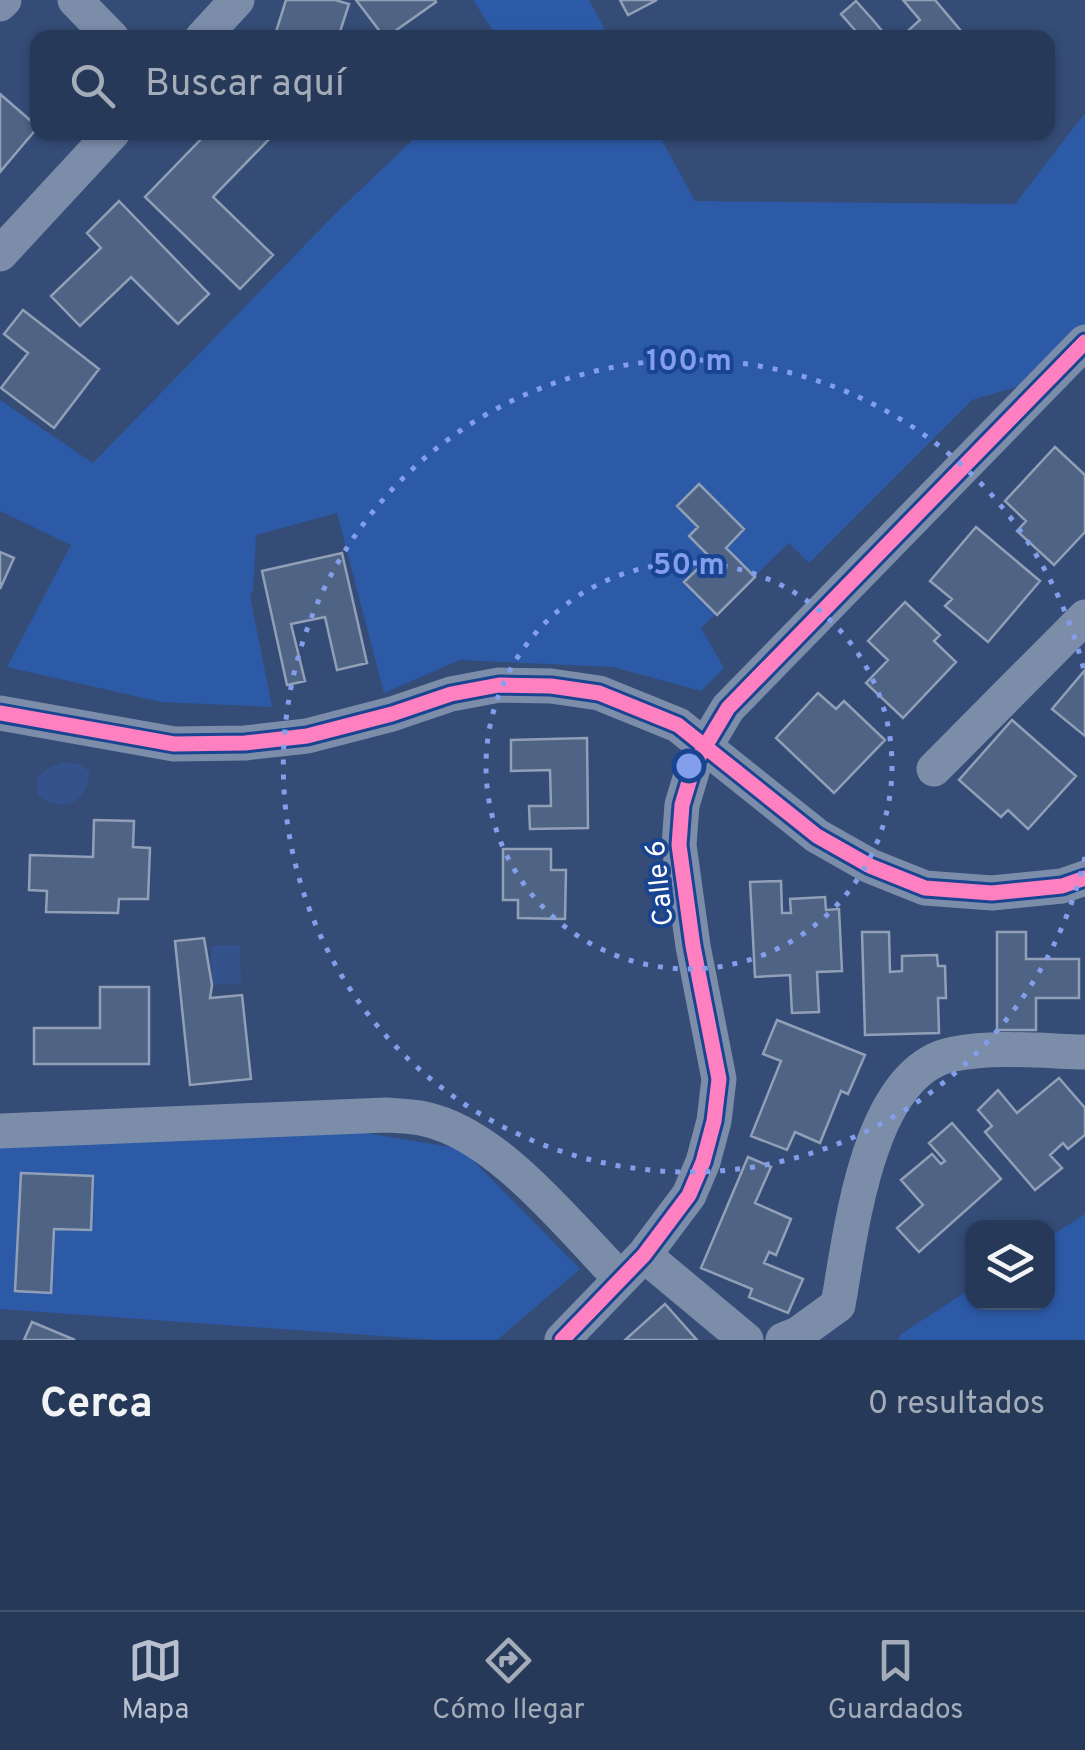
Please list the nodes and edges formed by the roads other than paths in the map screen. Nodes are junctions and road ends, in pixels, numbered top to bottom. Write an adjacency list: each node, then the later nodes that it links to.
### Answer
1 (75, 0): 3 (street)
2 (237, 0): 4 (street)
3 (104, 30)
4 (209, 30)
5 (106, 140): 6 (street)
6 (0, 254)
7 (1085, 342): 10 (street, Calle 6)
8 (1085, 617): 11 (street)
9 (0, 712): 10 (street)
10 (704, 744): 12 (street); 15 (street, Calle 6)
11 (934, 769)
12 (1085, 878)
13 (1085, 1052): 18 (street)
14 (0, 1131): 15 (street)
15 (631, 1266): 16 (street, Calle 6); 17 (street)
16 (562, 1340)
17 (746, 1340)
18 (783, 1340)

